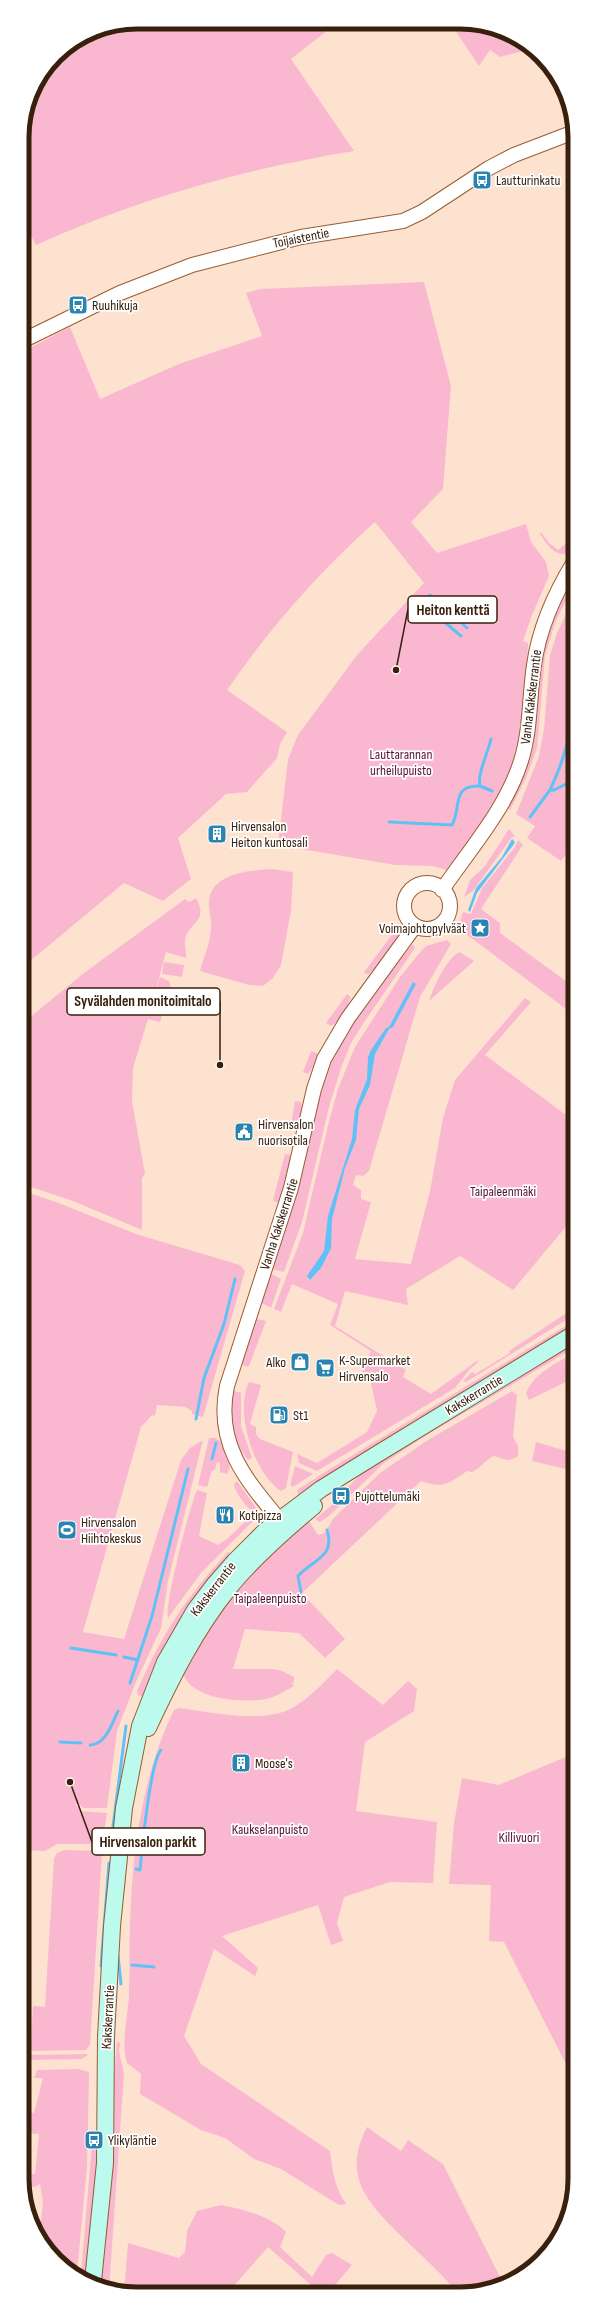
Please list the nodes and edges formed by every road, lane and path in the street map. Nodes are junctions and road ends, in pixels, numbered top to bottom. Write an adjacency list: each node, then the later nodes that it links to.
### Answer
1 (568, 134): 2 (street, Toijaistentie)
2 (29, 338)
3 (568, 573): 4 (street, Vanha Kakskerrantie)
4 (442, 890): 5 (street); 5 (street)
5 (415, 926): 7 (street, Vanha Kakskerrantie)
6 (568, 1338): 7 (main road, Kakskerrantie)
7 (284, 1525): 8 (main road, Kakskerrantie)
8 (93, 2278)

